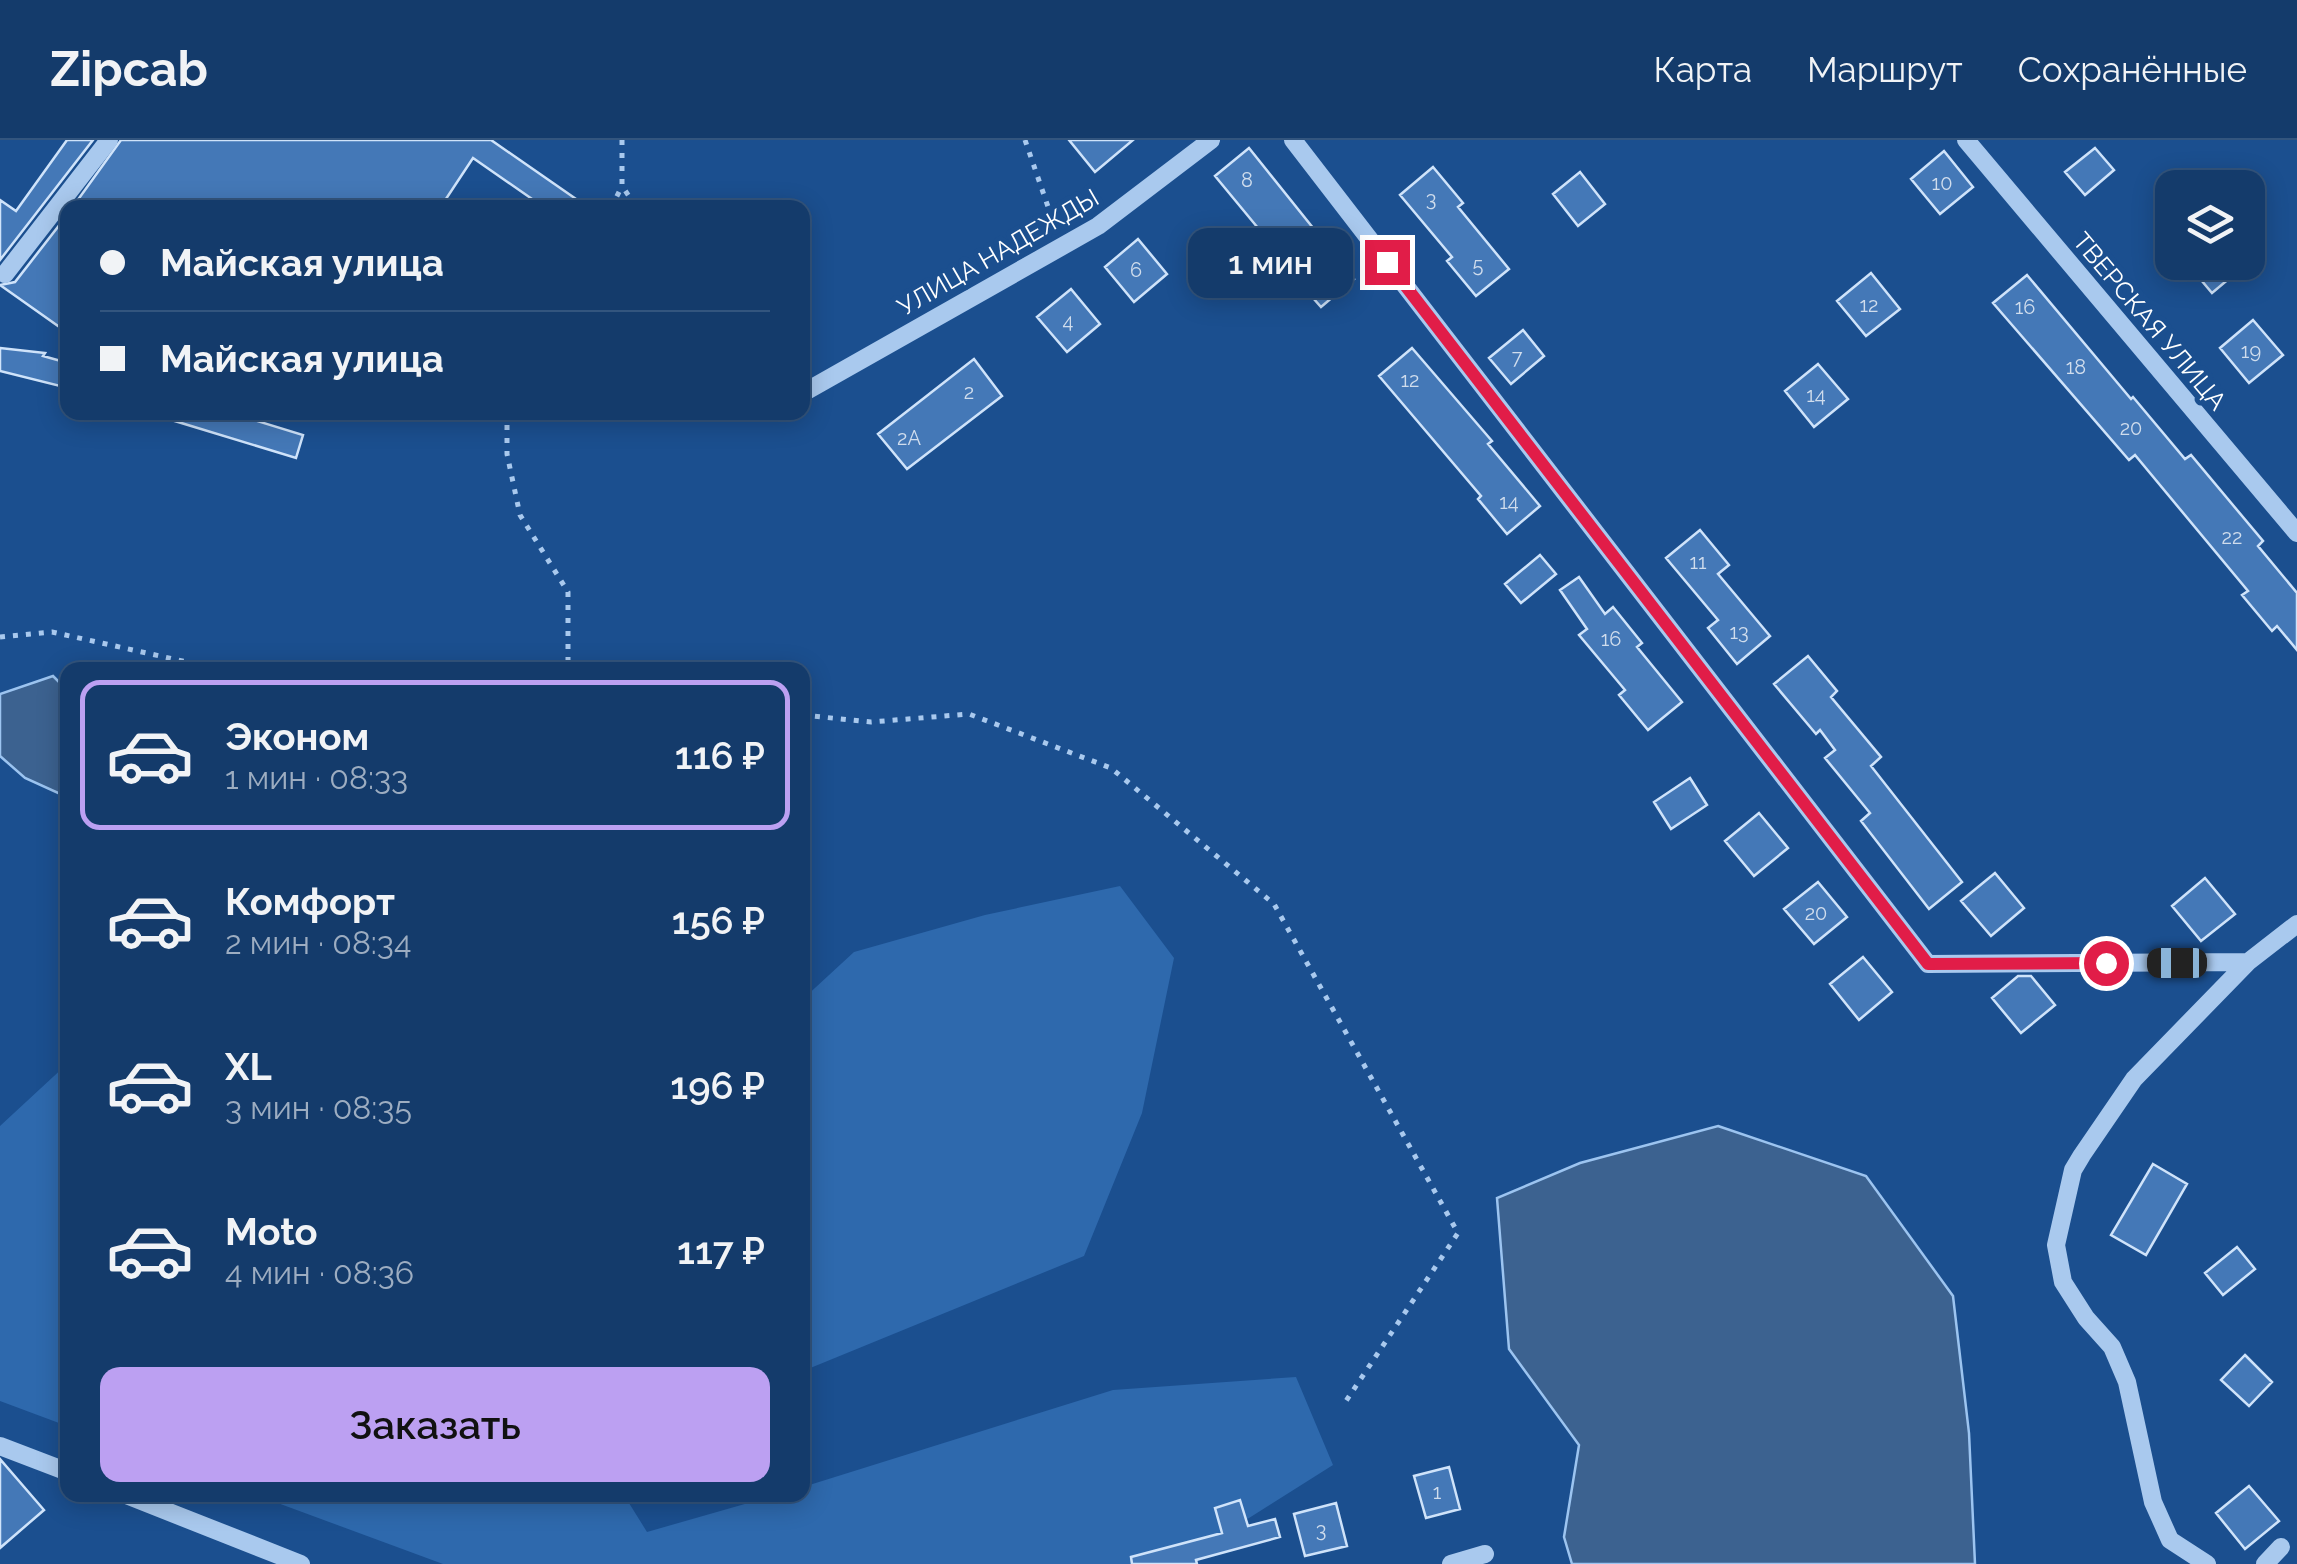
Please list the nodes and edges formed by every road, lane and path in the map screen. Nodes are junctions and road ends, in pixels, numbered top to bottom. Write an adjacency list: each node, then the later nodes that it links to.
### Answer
1 (109, 140): 8 (street)
2 (622, 140): 7 (path)
3 (1025, 140): 12 (path)
4 (1210, 140): 12 (street, УЛИЦА НАДЕЖДЫ)
5 (1293, 140): 22 (street)
6 (1966, 140): 16 (street, ТВЕРСКАЯ УЛИЦА)
7 (622, 186): 9 (path); 10 (path)
8 (62, 200)
9 (614, 200)
10 (632, 200)
11 (60, 203): 13 (street)
12 (1062, 246): 14 (street, УЛИЦА НАДЕЖДЫ)
13 (5, 274)
14 (810, 388)
15 (507, 420): 19 (path)
16 (2297, 533)
17 (0, 637): 18 (path)
18 (187, 662)
19 (568, 662)
20 (810, 716): 23 (path)
21 (2297, 924): 22 (street)
22 (2248, 962): 31 (street)
23 (1346, 1401)
24 (0, 1446): 25 (street)
25 (60, 1469)
26 (144, 1502): 29 (street)
27 (2281, 1548): 32 (street)
28 (1485, 1554): 30 (street)
29 (301, 1564)
30 (1451, 1564)
31 (2207, 1564)
32 (2264, 1564)

